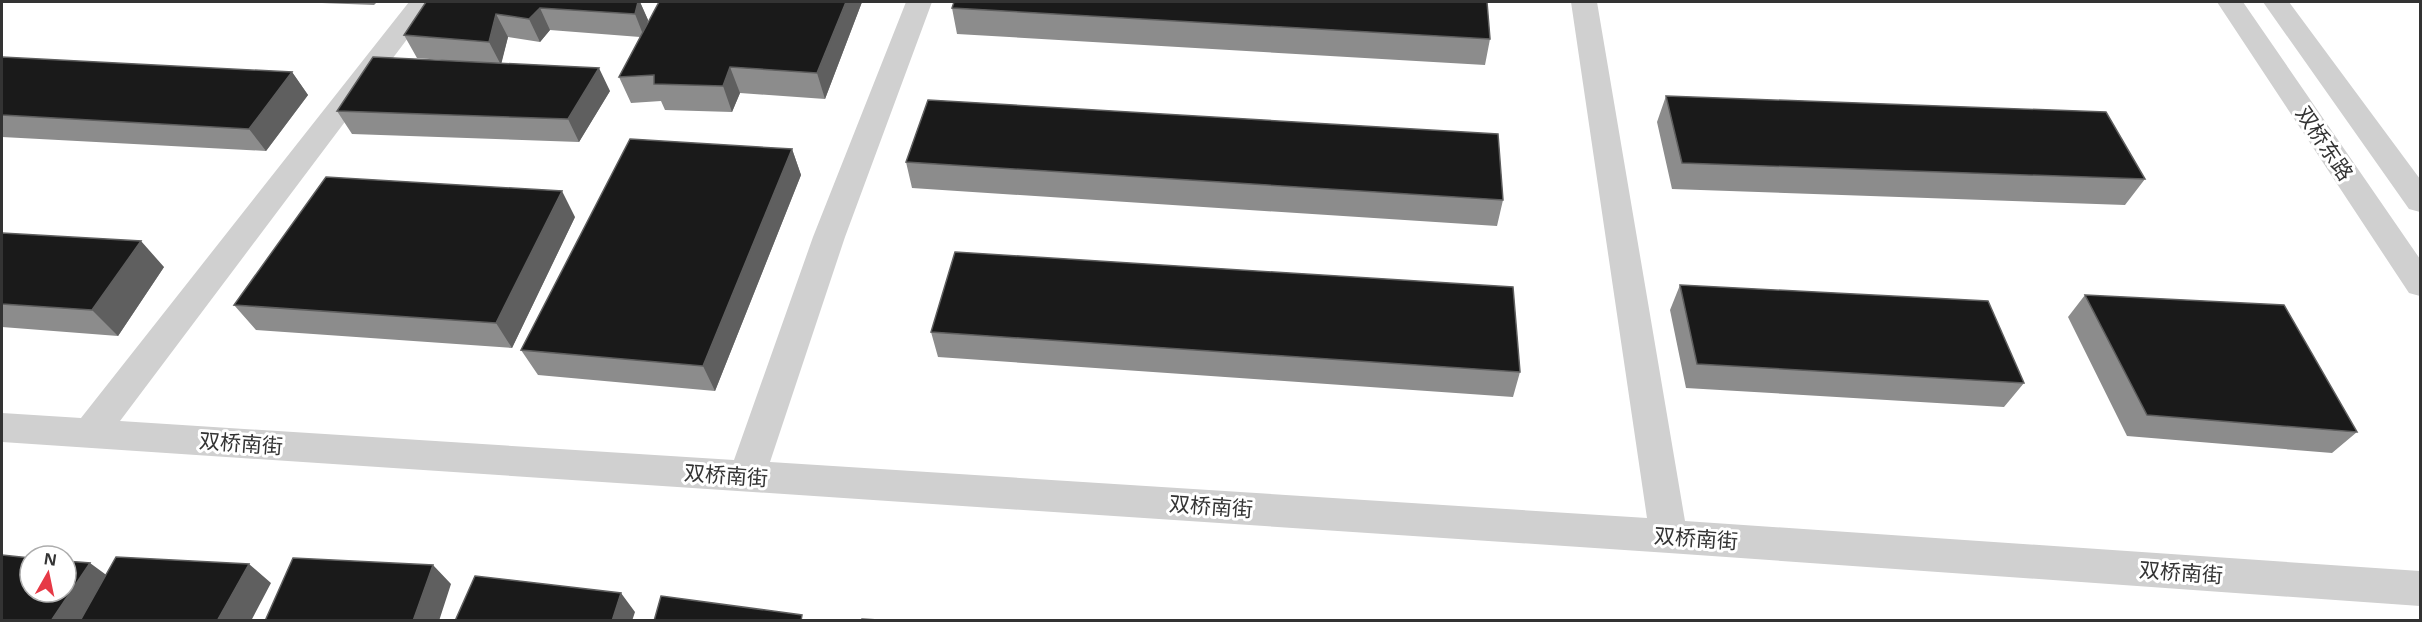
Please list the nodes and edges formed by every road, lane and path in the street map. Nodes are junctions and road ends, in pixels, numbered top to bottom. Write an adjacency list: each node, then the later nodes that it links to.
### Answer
1 (422, 2): 9 (street)
2 (919, 2): 10 (street)
3 (1584, 2): 11 (street)
4 (2230, 2): 7 (street, 双桥东路)
5 (2276, 2): 6 (street, 双桥东路)
6 (2421, 201)
7 (2421, 284)
8 (2, 428): 9 (street, 双桥南街)
9 (90, 434): 10 (street, 双桥南街)
10 (747, 476): 11 (street, 双桥南街)
11 (1669, 536): 12 (street, 双桥南街)
12 (2421, 589)

